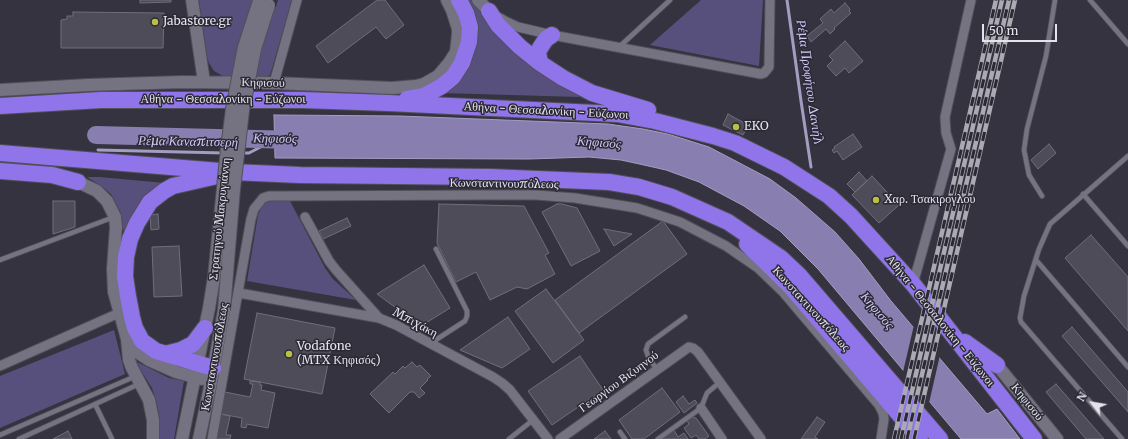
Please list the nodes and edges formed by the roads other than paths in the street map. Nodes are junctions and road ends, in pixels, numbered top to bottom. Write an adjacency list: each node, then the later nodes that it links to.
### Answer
1 (192, 0): 16 (street)
2 (297, 0): 17 (street)
3 (447, 0): 17 (street, Κηφισού)
4 (460, 0): 19 (highway)
5 (670, 0): 14 (lane)
6 (770, 0): 14 (street)
7 (971, 0): 37 (street)
8 (1054, 0): 29 (lane)
9 (1090, 0): 13 (lane)
10 (264, 1): 42 (street, Στρατηγού Μακρυγιάννη, bridge); 52 (street, Στρατηγού Μακρυγιάννη, bridge)
11 (483, 5): 12 (street); 15 (highway)
12 (552, 35): 14 (street); 15 (highway)
13 (1128, 44)
14 (618, 48)
15 (540, 63): 21 (highway)
16 (204, 82): 17 (street, Κηφισού); 18 (street, Κηφισού)
17 (274, 83)
18 (0, 90)
19 (388, 103): 20 (highway, Αθήνα - Θεσσαλονίκη - Εύζωνοι); 21 (highway, Αθήνα - Θεσσαλονίκη - Εύζωνοι)
20 (0, 106)
21 (694, 131): 37 (highway, Αθήνα - Θεσσαλονίκη - Εύζωνοι)
22 (0, 153): 25 (highway)
23 (1128, 156): 28 (lane)
24 (0, 171): 27 (highway)
25 (232, 172): 32 (highway); 46 (highway)
26 (0, 179): 27 (street)
27 (78, 182): 30 (street)
28 (1083, 194): 33 (lane); 36 (lane)
29 (1042, 196)
30 (115, 217): 35 (lane); 39 (street)
31 (305, 217): 41 (street)
32 (728, 222): 74 (highway); 75 (highway)
33 (1128, 246)
34 (436, 249): 45 (lane)
35 (0, 260)
36 (1036, 260): 49 (lane); 78 (lane)
37 (913, 284): 43 (highway, Αθήνα - Θεσσαλονίκη - Εύζωνοι)
38 (239, 294): 41 (street, Μπιχάκη); 65 (street, Κωνσταντινουπόλεως); 73 (street, Κωνσταντινουπόλεως)
39 (119, 314): 44 (street); 48 (street)
40 (685, 317): 50 (lane)
41 (379, 318): 45 (street, Μπιχάκη)
42 (205, 328): 46 (highway); 51 (street, Στρατηγού Μακρυγιάννη)
43 (952, 333): 47 (highway); 76 (highway, Αθήνα - Θεσσαλονίκη - Εύζωνοι)
44 (127, 339): 51 (street); 53 (street)
45 (430, 344): 57 (street, Μπιχάκη)
46 (165, 354): 51 (highway)
47 (997, 364): 77 (street, Κηφισού)
48 (0, 366)
49 (1128, 367)
50 (657, 370): 54 (street, Γεωργίου Βιζυηνού); 68 (street, Γεωργίου Βιζυηνού)
51 (196, 371): 52 (highway); 63 (street, Στρατηγού Μακρυγιάννη)
52 (212, 375): 64 (street, Στρατηγού Μακρυγιάννη)
53 (138, 380): 55 (lane); 59 (lane); 62 (street)
54 (720, 382): 56 (lane); 72 (street)
55 (95, 404): 60 (lane); 61 (lane)
56 (701, 408): 70 (lane); 71 (street)
57 (533, 420): 66 (lane); 67 (street, Μπιχάκη)
58 (620, 432): 69 (lane)
59 (0, 435)
60 (19, 439)
61 (112, 439)
62 (153, 439)
63 (182, 439)
64 (199, 439)
65 (212, 439)
66 (509, 439)
67 (548, 439)
68 (560, 439)
69 (625, 439)
70 (658, 439)
71 (722, 439)
72 (761, 439)
73 (881, 439)
74 (920, 439)
75 (940, 439)
76 (1034, 439)
77 (1057, 439)
78 (1122, 439)

